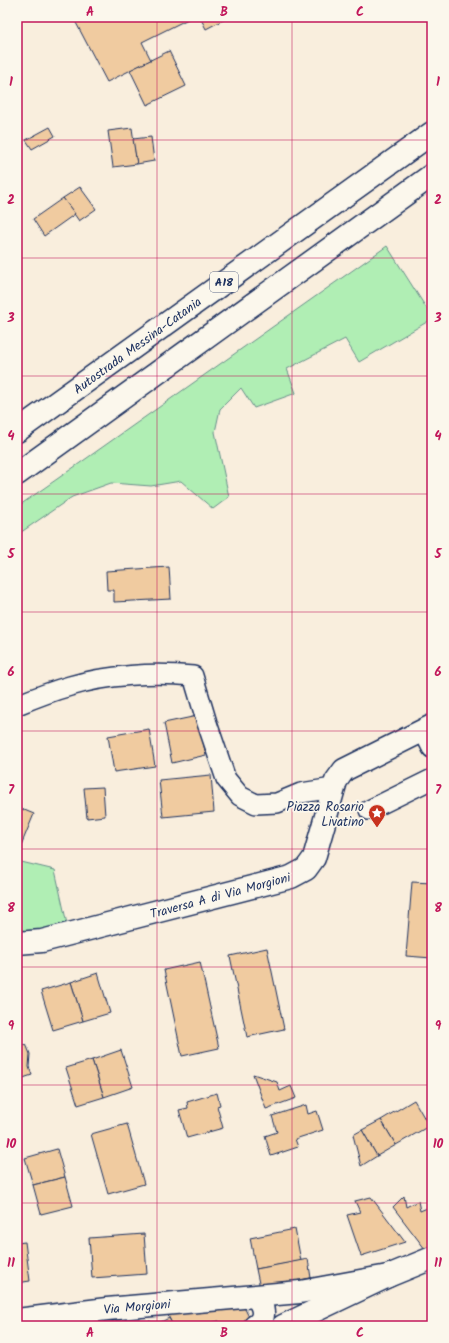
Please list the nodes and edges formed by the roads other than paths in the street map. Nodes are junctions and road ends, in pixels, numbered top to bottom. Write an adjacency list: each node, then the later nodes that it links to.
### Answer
1 (432, 132): 3 (main road, Autostrada Messina-Catania / A18)
2 (432, 175): 4 (main road, A18)
3 (17, 432)
4 (17, 474)
5 (17, 704): 8 (street)
6 (429, 735): 8 (main road)
7 (432, 779): 9 (street)
8 (334, 785): 10 (main road, Traversa A di Via Morgioni)
9 (369, 810)
10 (42, 941): 11 (main road, Traversa A di Via Morgioni); 12 (main road, Traversa A di Via Morgioni)
11 (17, 943)
12 (17, 954)
13 (432, 1258): 14 (main road)
14 (388, 1276): 15 (main road, Via Morgioni); 18 (main road)
15 (256, 1297): 16 (main road, Via Morgioni); 17 (main road)
16 (17, 1320)
17 (255, 1326)
18 (283, 1326)

